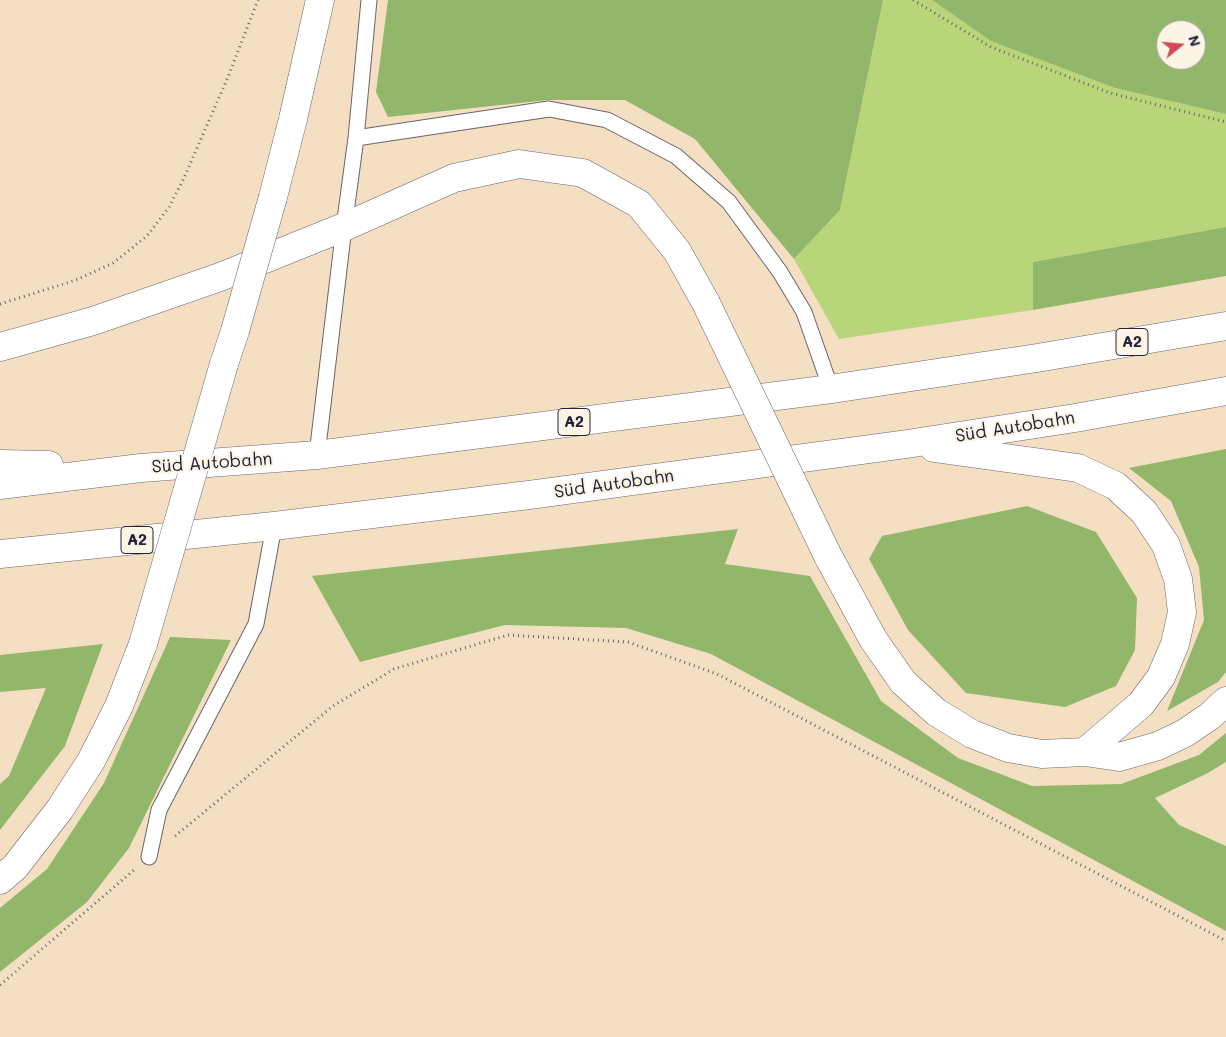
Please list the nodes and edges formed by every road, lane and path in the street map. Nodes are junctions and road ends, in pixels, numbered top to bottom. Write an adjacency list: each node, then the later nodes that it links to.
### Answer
1 (258, 0): 8 (path)
2 (320, 0): 23 (main road, bridge)
3 (369, 0): 6 (lane)
4 (913, 0): 5 (path)
5 (1226, 122)
6 (356, 138): 7 (lane); 11 (lane)
7 (344, 227): 10 (main road); 14 (lane); 21 (main road, bridge)
8 (0, 304)
9 (1226, 326): 11 (main road, Süd Autobahn / A2)
10 (0, 347)
11 (831, 389): 14 (main road, Süd Autobahn / A2)
12 (1226, 391): 13 (main road, Süd Autobahn / A2)
13 (907, 444): 18 (main road, Süd Autobahn / A2); 21 (main road)
14 (317, 455): 16 (main road, Süd Autobahn / A2)
15 (0, 464): 16 (main road)
16 (141, 468): 17 (main road, Süd Autobahn / A2)
17 (0, 485)
18 (274, 526): 19 (main road, Süd Autobahn / A2); 22 (lane)
19 (0, 554)
20 (1226, 702): 21 (main road)
21 (1085, 752)
22 (149, 857): 24 (path); 25 (path)
23 (0, 880)
24 (1226, 942)
25 (0, 985)

